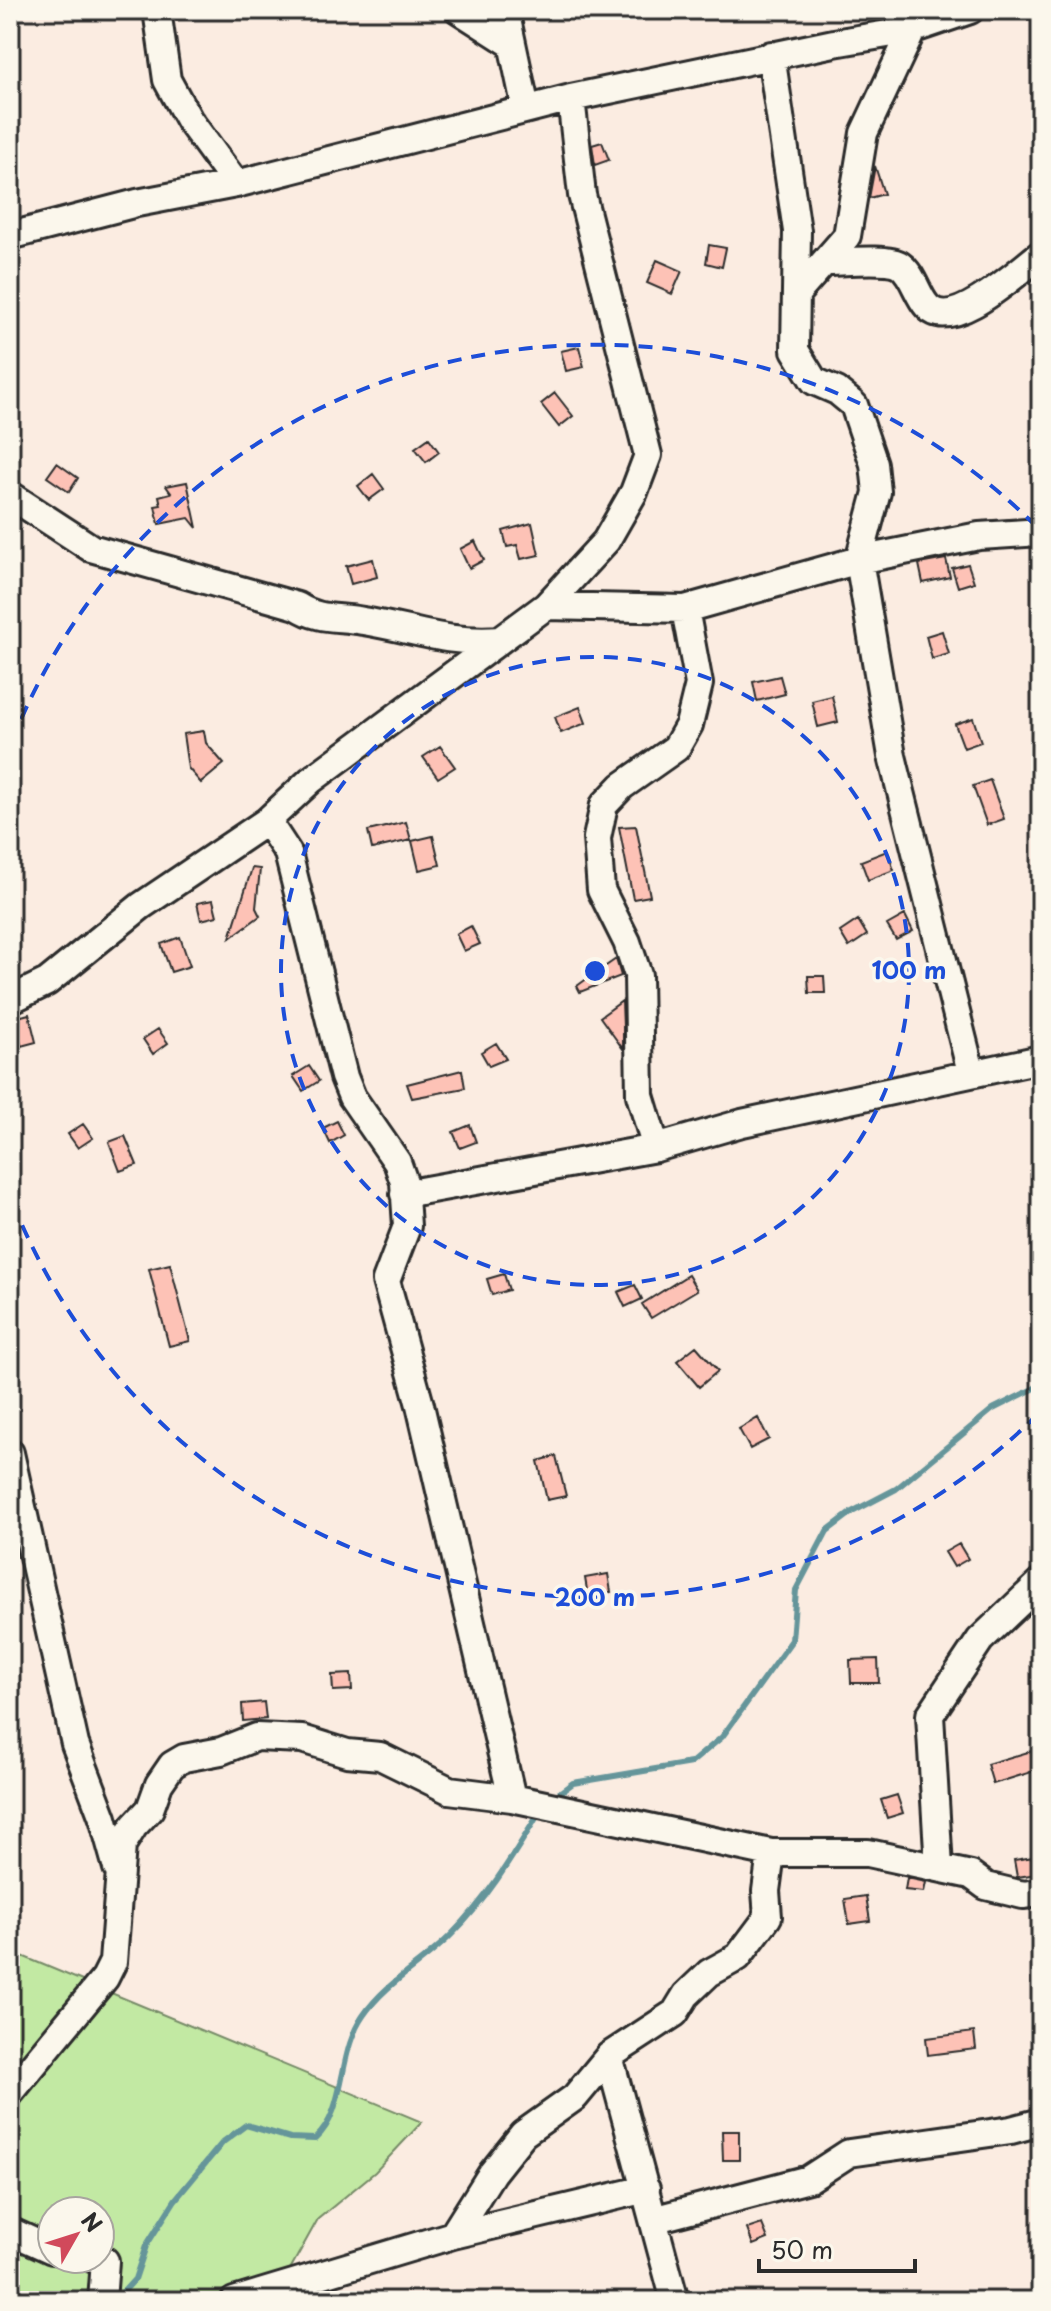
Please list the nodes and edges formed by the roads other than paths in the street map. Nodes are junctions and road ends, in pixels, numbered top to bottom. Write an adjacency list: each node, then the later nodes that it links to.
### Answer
1 (157, 10): 10 (street)
2 (459, 10): 6 (street)
3 (505, 10): 6 (street)
4 (970, 10): 5 (street)
5 (917, 20): 7 (street); 13 (street)
6 (512, 44): 9 (street)
7 (771, 55): 8 (street); 14 (street)
8 (571, 98): 9 (street); 18 (street)
9 (526, 109): 10 (street)
10 (236, 184): 11 (street)
11 (10, 236)
12 (1041, 254): 13 (street)
13 (826, 262): 14 (street)
14 (797, 293): 17 (street)
15 (10, 495): 20 (street)
16 (1041, 532): 17 (street)
17 (859, 560): 19 (street); 24 (street)
18 (546, 606): 19 (street); 20 (street)
19 (685, 609): 25 (street)
20 (500, 640): 21 (street)
21 (267, 821): 22 (street); 26 (street)
22 (10, 1000)
23 (1041, 1059): 24 (street)
24 (971, 1072): 25 (street)
25 (656, 1148): 26 (street)
26 (404, 1194): 29 (street)
27 (10, 1453): 32 (street)
28 (1041, 1582): 31 (street)
29 (512, 1798): 30 (street); 32 (street)
30 (771, 1853): 31 (street); 34 (street)
31 (939, 1868): 33 (street)
32 (118, 1871): 35 (street)
33 (1041, 1893)
34 (609, 2056): 37 (street); 40 (street)
35 (10, 2093)
36 (1041, 2122): 38 (street)
37 (646, 2189): 38 (street); 40 (street)
38 (656, 2219): 45 (street)
39 (10, 2231): 41 (street)
40 (453, 2235): 44 (street)
41 (36, 2243)
42 (104, 2275): 43 (street)
43 (102, 2301)
44 (234, 2301)
45 (675, 2301)

